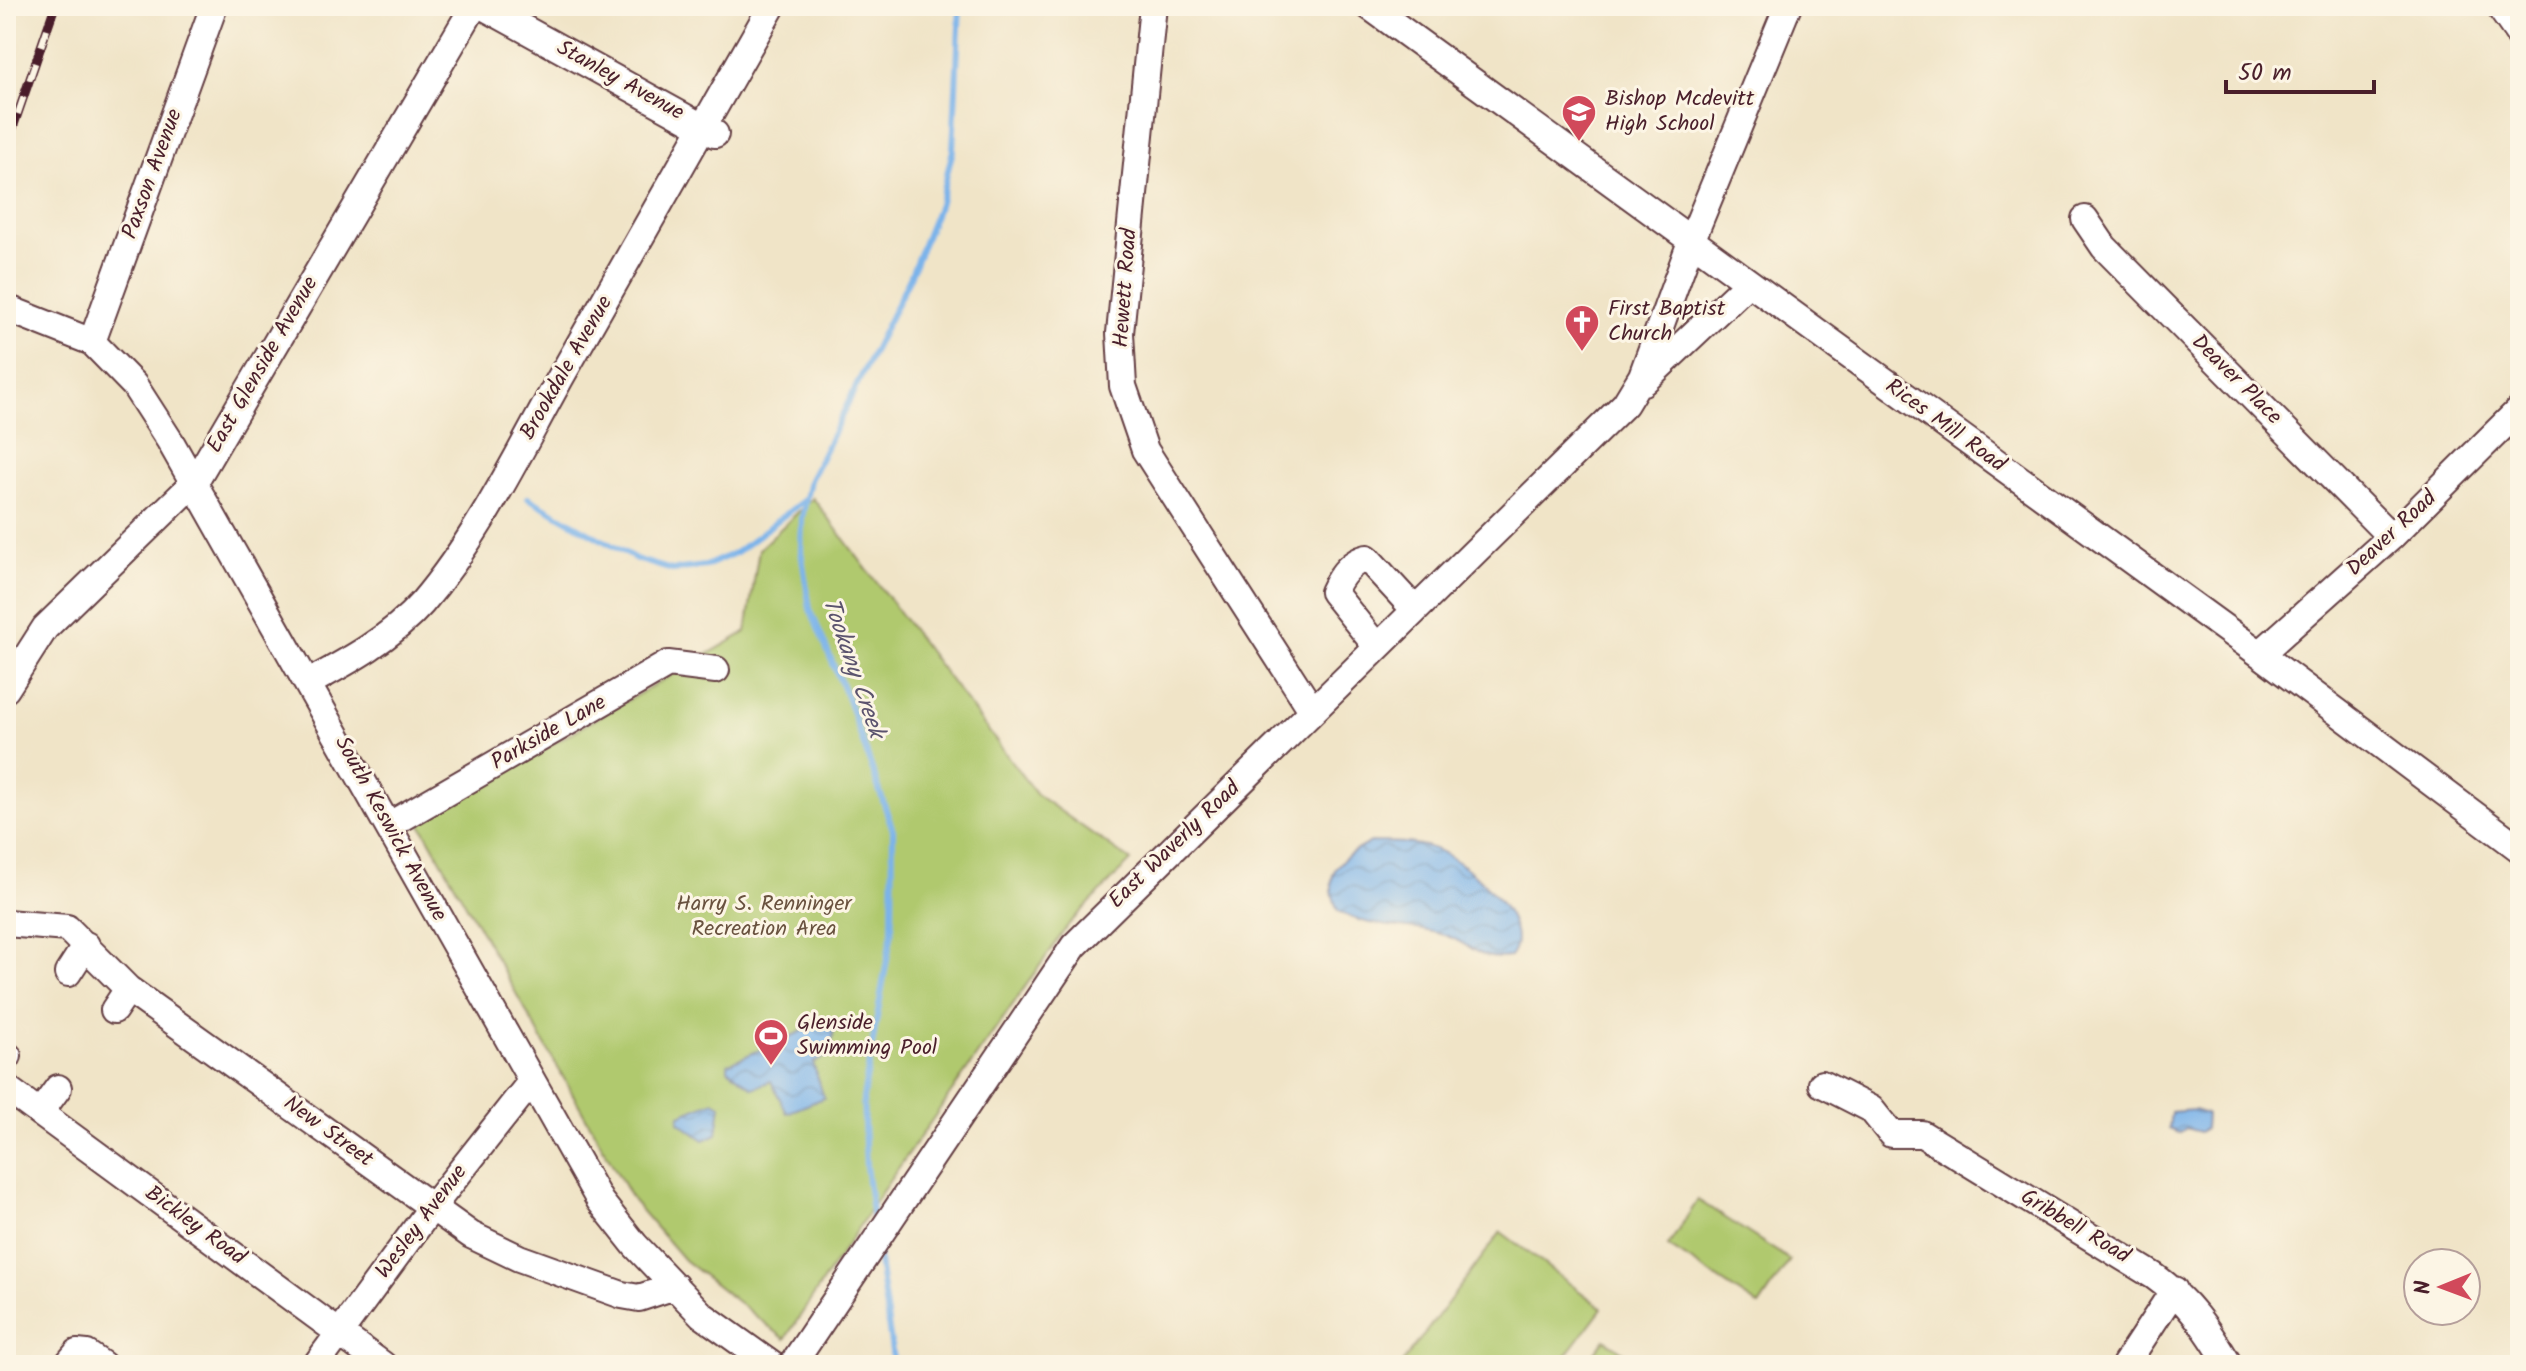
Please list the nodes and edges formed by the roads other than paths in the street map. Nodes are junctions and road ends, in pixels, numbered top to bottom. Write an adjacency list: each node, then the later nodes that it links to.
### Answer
1 (214, 6): 15 (street, Paxson Avenue)
2 (474, 6): 18 (street, East Glenside Avenue)
3 (483, 6): 10 (street, Stanley Avenue)
4 (772, 6): 10 (street, Brookdale Avenue)
5 (1153, 6): 26 (street, Hewett Road)
6 (1369, 6): 12 (street, Rices Mill Road)
7 (1788, 6): 12 (street, East Waverly Road)
8 (2499, 6): 9 (street)
9 (2520, 36)
10 (709, 130): 24 (street, Brookdale Avenue)
11 (2085, 219): 19 (street, Deaver Place)
12 (1692, 239): 13 (street, Rices Mill Road); 16 (street, East Waverly Road)
13 (1748, 283): 16 (street, East Waverly Road); 22 (street, Rices Mill Road)
14 (6, 308): 15 (street, South Keswick Avenue)
15 (92, 342): 18 (street, South Keswick Avenue)
16 (1635, 389): 20 (street, East Waverly Road)
17 (2520, 409): 19 (street, Deaver Road)
18 (194, 483): 24 (street, South Keswick Avenue); 25 (street, East Glenside Avenue)
19 (2391, 537): 22 (street, Deaver Road)
20 (1415, 610): 21 (street, East Waverly Road); 21 (street)
21 (1377, 647): 26 (street, East Waverly Road)
22 (2260, 654): 28 (street, Rices Mill Road)
23 (716, 670): 27 (street, Parkside Lane)
24 (308, 683): 27 (street, South Keswick Avenue)
25 (6, 689)
26 (1312, 710): 46 (street, East Waverly Road)
27 (388, 826): 32 (street, South Keswick Avenue)
28 (2520, 849)
29 (6, 923): 30 (street, New Street)
30 (86, 945): 31 (street); 37 (street, New Street)
31 (68, 973)
32 (531, 1082): 37 (street, Wesley Avenue); 38 (street, South Keswick Avenue)
33 (1822, 1084): 39 (street, Gribbell Road)
34 (58, 1088): 36 (street)
35 (9, 1097): 36 (street, Bickley Road)
36 (40, 1113): 40 (street, Bickley Road)
37 (432, 1207): 38 (street, New Street); 40 (street, Wesley Avenue)
38 (675, 1286): 45 (street, South Keswick Avenue)
39 (2174, 1290): 47 (street); 48 (street, Gribbell Road)
40 (339, 1332): 43 (street, Wesley Avenue); 44 (street, Bickley Road)
41 (67, 1365): 42 (street)
42 (103, 1365)
43 (316, 1365)
44 (383, 1365)
45 (772, 1365)
46 (792, 1365)
47 (2125, 1365)
48 (2229, 1365)

